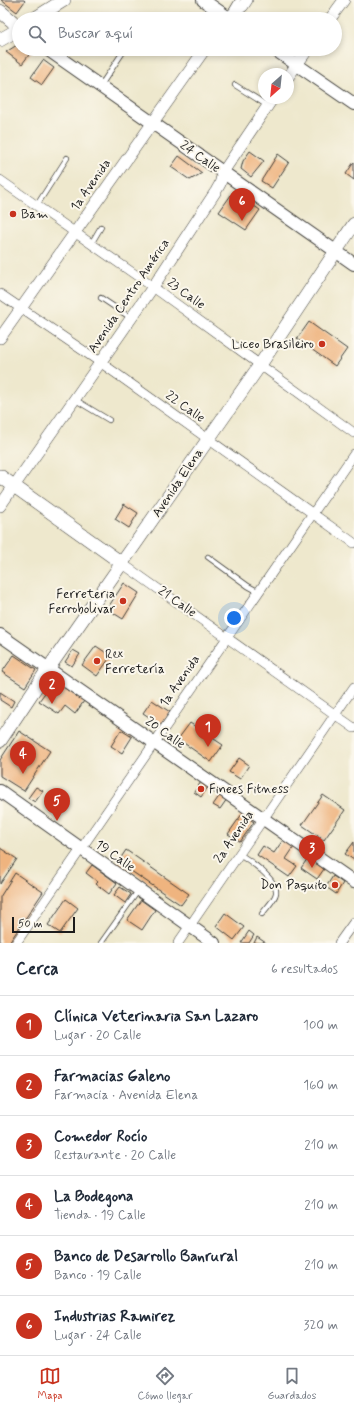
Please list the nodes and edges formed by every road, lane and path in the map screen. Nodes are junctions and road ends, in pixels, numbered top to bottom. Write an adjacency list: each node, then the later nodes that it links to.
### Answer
1 (64, 0): 7 (main road)
2 (203, 0): 8 (main road)
3 (238, 0): 9 (lane)
4 (247, 0): 10 (street)
5 (344, 0): 11 (street)
6 (0, 11): 13 (main road)
7 (45, 12)
8 (220, 12)
9 (231, 12)
10 (236, 12)
11 (335, 12)
12 (0, 20): 14 (main road)
13 (12, 21)
14 (12, 26)
15 (12, 33): 16 (main road)
16 (0, 40)
17 (58, 56): 25 (main road, 24 Calle)
18 (120, 56): 25 (lane)
19 (200, 56): 29 (street, 1a Avenida)
20 (284, 56): 22 (main road)
21 (303, 56): 22 (street)
22 (296, 65): 23 (street); 28 (main road)
23 (294, 68)
24 (235, 85): 26 (lane)
25 (100, 86): 29 (main road, 24 Calle)
26 (258, 96)
27 (270, 104): 31 (street, Avenida Centro América)
28 (354, 104)
29 (152, 123): 31 (main road, 24 Calle); 36 (street, 1a Avenida)
30 (67, 158): 33 (lane)
31 (223, 172): 38 (main road, 24 Calle); 40 (street, Avenida Centro América)
32 (0, 180): 33 (street, 23 Calle)
33 (36, 205): 36 (street, 23 Calle)
34 (354, 224): 38 (main road, Avenida Elena)
35 (101, 228): 37 (lane)
36 (75, 232): 37 (street, 23 Calle); 43 (street, 1a Avenida)
37 (91, 244): 40 (street, 23 Calle)
38 (335, 250): 39 (main road, 24 Calle); 47 (main road, Avenida Elena)
39 (354, 264)
40 (153, 287): 44 (street, Avenida Centro América); 47 (street, 23 Calle)
41 (0, 294): 43 (street, 22 Calle)
42 (101, 298): 44 (lane)
43 (21, 308): 45 (street, 1a Avenida); 46 (street, 22 Calle)
44 (131, 318): 46 (street, Avenida Centro América)
45 (0, 338)
46 (100, 362): 48 (street, Avenida Centro América); 51 (street, 22 Calle)
47 (260, 365): 50 (street, 23 Calle); 51 (main road, Avenida Elena)
48 (74, 398): 49 (lane); 54 (street, Avenida Centro América)
49 (109, 420)
50 (354, 433)
51 (208, 440): 56 (street, 22 Calle); 59 (main road, Avenida Elena)
52 (354, 454): 56 (street, 1a Avenida)
53 (0, 476): 54 (main road, 21 Calle)
54 (14, 486): 55 (street, Avenida Centro América); 59 (main road, 21 Calle)
55 (0, 506)
56 (314, 514): 57 (street, 22 Calle); 60 (street, 1a Avenida)
57 (354, 543)
58 (208, 557): 60 (lane)
59 (123, 564): 62 (street, 21 Calle); 63 (main road, Avenida Elena)
60 (259, 592): 62 (street, 1a Avenida)
61 (0, 635): 63 (main road, 20 Calle)
62 (227, 638): 65 (street, 21 Calle); 68 (street, 1a Avenida)
63 (48, 669): 67 (main road, Avenida Elena); 68 (main road, 20 Calle)
64 (354, 687): 65 (street, 2a Avenida)
65 (335, 715): 66 (street, 21 Calle); 70 (street, 2a Avenida)
66 (354, 728)
67 (0, 741)
68 (154, 743): 70 (main road, 20 Calle); 71 (street, 1a Avenida)
69 (0, 791): 71 (main road, 19 Calle)
70 (263, 818): 72 (street, 2a Avenida); 73 (main road, 20 Calle)
71 (81, 849): 74 (main road, 19 Calle); 78 (street, 1a Avenida)
72 (238, 853): 75 (lane); 77 (street, 2a Avenida)
73 (354, 882)
74 (139, 890): 77 (main road, 19 Calle); 79 (lane)
75 (262, 914)
76 (354, 922): 82 (street)
77 (189, 926): 80 (street, 2a Avenida); 81 (main road, 19 Calle)
78 (16, 943)
79 (101, 943)
80 (178, 943)
81 (214, 943)
82 (340, 943)

